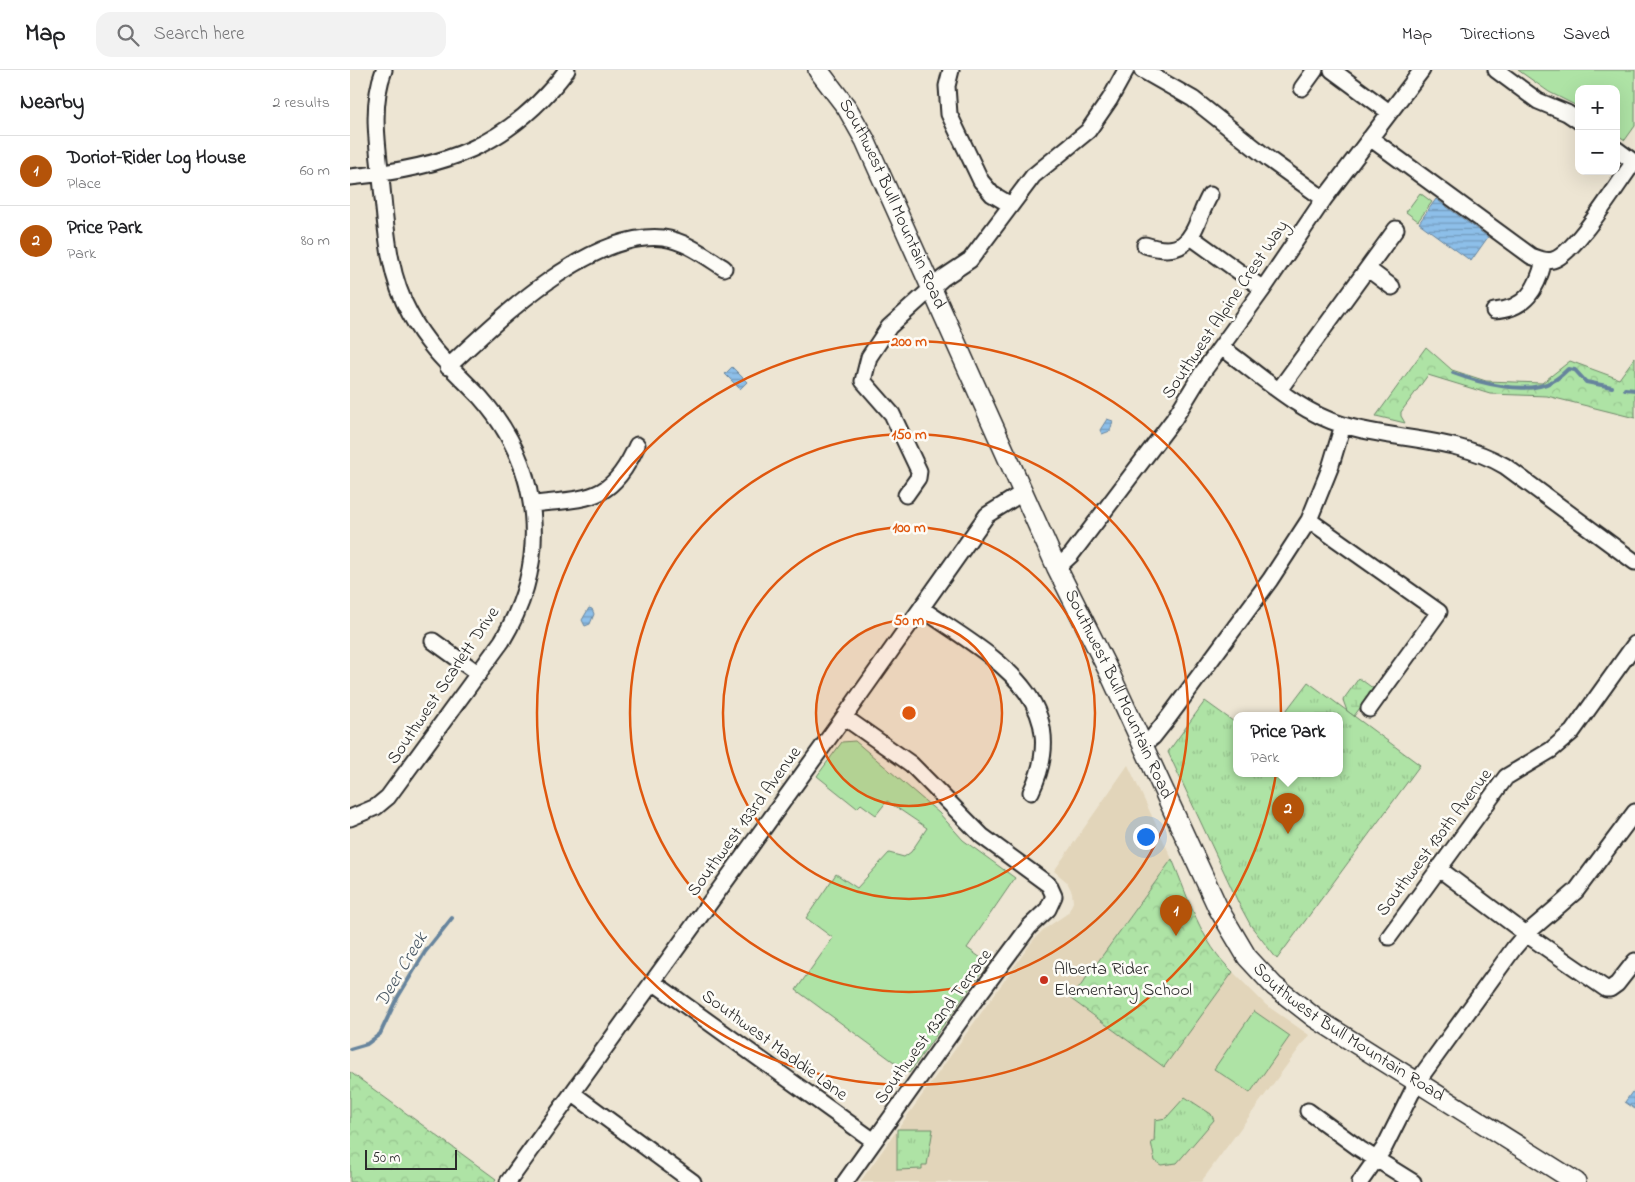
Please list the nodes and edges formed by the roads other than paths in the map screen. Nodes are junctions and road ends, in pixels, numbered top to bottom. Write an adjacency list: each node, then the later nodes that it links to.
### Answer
1 (384, 70): 17 (street, Southwest Scarlett Drive)
2 (566, 70): 17 (street)
3 (818, 70): 29 (main road, Southwest Bull Mountain Road)
4 (950, 70): 21 (street)
5 (1126, 70): 21 (street)
6 (1142, 70): 20 (street)
7 (1315, 70): 11 (street)
8 (1332, 70): 12 (street)
9 (1422, 70): 12 (street, Southwest Alpine Crest Way)
10 (1496, 70): 13 (street)
11 (1302, 88)
12 (1389, 112): 14 (street, Southwest Alpine Crest Way)
13 (1575, 118)
14 (1370, 138): 20 (street, Southwest Alpine Crest Way); 25 (street)
15 (1620, 152): 16 (street)
16 (1634, 162): 25 (street)
17 (380, 174): 18 (street); 33 (street, Southwest Scarlett Drive)
18 (350, 177)
19 (1210, 195): 23 (street)
20 (1324, 199): 30 (street, Southwest Alpine Crest Way)
21 (1009, 204): 29 (street)
22 (1396, 229): 27 (street)
23 (1191, 237): 24 (street); 30 (street)
24 (1145, 245)
25 (1544, 261): 31 (street)
26 (724, 268): 33 (street)
27 (1368, 269): 28 (street); 34 (street)
28 (1392, 287)
29 (932, 289): 37 (main road, Southwest Bull Mountain Road); 38 (street)
30 (1263, 289): 32 (street, Southwest Alpine Crest Way)
31 (1494, 311)
32 (1221, 347): 34 (street); 42 (street, Southwest Alpine Crest Way)
33 (448, 367): 39 (street, Southwest Scarlett Drive)
34 (1279, 390): 35 (street)
35 (1344, 425): 40 (street); 41 (street)
36 (637, 445): 39 (street)
37 (1022, 493): 42 (main road, Southwest Bull Mountain Road); 43 (street, Southwest 133rd Avenue)
38 (906, 495)
39 (533, 504): 46 (street, Southwest Scarlett Drive)
40 (1309, 520): 47 (street); 49 (street)
41 (1635, 562)
42 (1057, 568): 49 (main road, Southwest Bull Mountain Road)
43 (921, 608): 48 (street, Southwest 133rd Avenue); 50 (street)
44 (433, 641): 46 (street)
45 (1635, 644): 53 (street, Southwest 130th Avenue)
46 (479, 674): 52 (street, Southwest Scarlett Drive)
47 (1369, 709)
48 (844, 717): 57 (street, Southwest 133rd Avenue); 61 (street, Southwest 132nd Terrace)
49 (1143, 745): 58 (main road, Southwest Bull Mountain Road)
50 (1031, 792)
51 (1635, 812): 54 (street)
52 (350, 818)
53 (1438, 868): 54 (street); 55 (street, Southwest 130th Avenue)
54 (1526, 934): 56 (street); 58 (street)
55 (1389, 937)
56 (1635, 961)
57 (653, 982): 59 (street, Southwest 133rd Avenue); 61 (street, Southwest Maddie Lane)
58 (1417, 1082): 62 (street); 68 (main road, Southwest Bull Mountain Road)
59 (572, 1093): 63 (street, Southwest 133rd Avenue); 64 (street)
60 (1308, 1111): 62 (street)
61 (874, 1141): 65 (street, Southwest 132nd Terrace)
62 (1377, 1159): 66 (street); 67 (street)
63 (508, 1182)
64 (693, 1182)
65 (845, 1182)
66 (1360, 1182)
67 (1413, 1182)
68 (1576, 1182)

